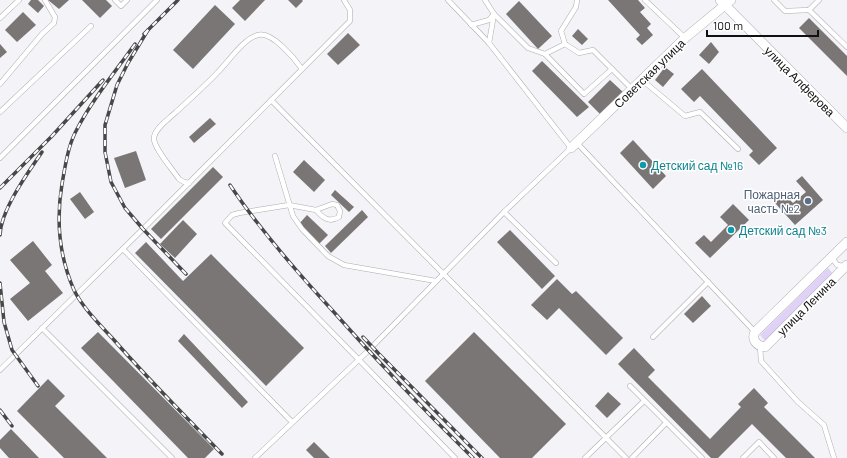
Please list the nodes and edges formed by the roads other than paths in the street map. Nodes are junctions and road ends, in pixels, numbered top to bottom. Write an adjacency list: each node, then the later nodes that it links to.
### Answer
1 (19, 0): 16 (lane)
2 (44, 0): 27 (lane)
3 (115, 0): 4 (lane)
4 (127, 0)
5 (157, 0): 35 (lane)
6 (344, 0): 24 (lane)
7 (448, 0): 17 (lane)
8 (485, 0): 15 (lane)
9 (577, 0): 21 (lane)
10 (645, 0): 19 (lane)
11 (774, 0): 14 (lane)
12 (819, 0): 14 (lane)
13 (725, 2): 19 (street, Советская улица); 31 (street, улица Алферова)
14 (809, 10): 22 (lane)
15 (494, 14): 17 (lane); 20 (lane); 23 (lane)
16 (0, 18)
17 (471, 25): 20 (lane)
18 (91, 26): 30 (lane)
19 (685, 38): 26 (street, Советская улица)
20 (488, 43): 32 (lane)
21 (565, 44): 23 (lane); 25 (lane)
22 (847, 47)
23 (545, 54): 25 (lane)
24 (302, 69): 29 (lane); 36 (lane)
25 (612, 69): 28 (lane)
26 (642, 80): 28 (street, Советская улица); 33 (lane)
27 (0, 84)
28 (632, 89): 32 (street, Советская улица)
29 (271, 100): 36 (lane); 45 (lane)
30 (0, 112)
31 (847, 128)
32 (574, 146): 39 (lane); 47 (lane)
33 (738, 149)
34 (275, 156): 37 (lane)
35 (0, 158)
36 (189, 183): 41 (lane)
37 (290, 205): 38 (lane); 46 (lane); 52 (lane)
38 (316, 210): 38 (lane)
39 (504, 212): 43 (lane); 45 (lane)
40 (847, 242): 42 (street)
41 (122, 249): 48 (lane); 56 (lane)
42 (834, 255): 44 (lane); 49 (street)
43 (556, 263)
44 (846, 265): 51 (street, улица Ленина)
45 (443, 273): 46 (lane); 58 (lane)
46 (436, 281): 52 (lane)
47 (708, 282): 49 (lane); 50 (lane)
48 (42, 328): 53 (lane); 59 (lane)
49 (755, 332): 51 (street)
50 (653, 337)
51 (762, 346): 68 (lane)
52 (359, 358): 56 (lane); 61 (lane)
53 (0, 370)
54 (630, 386): 55 (lane)
55 (644, 401): 57 (lane); 58 (lane)
56 (292, 422): 60 (lane)
57 (666, 423): 64 (lane); 65 (lane)
58 (606, 437): 62 (lane); 63 (lane)
59 (172, 458)
60 (255, 458)
61 (456, 458)
62 (585, 458)
63 (626, 458)
64 (632, 458)
65 (702, 458)
66 (743, 458): 67 (lane)
67 (774, 458)
68 (834, 458)

